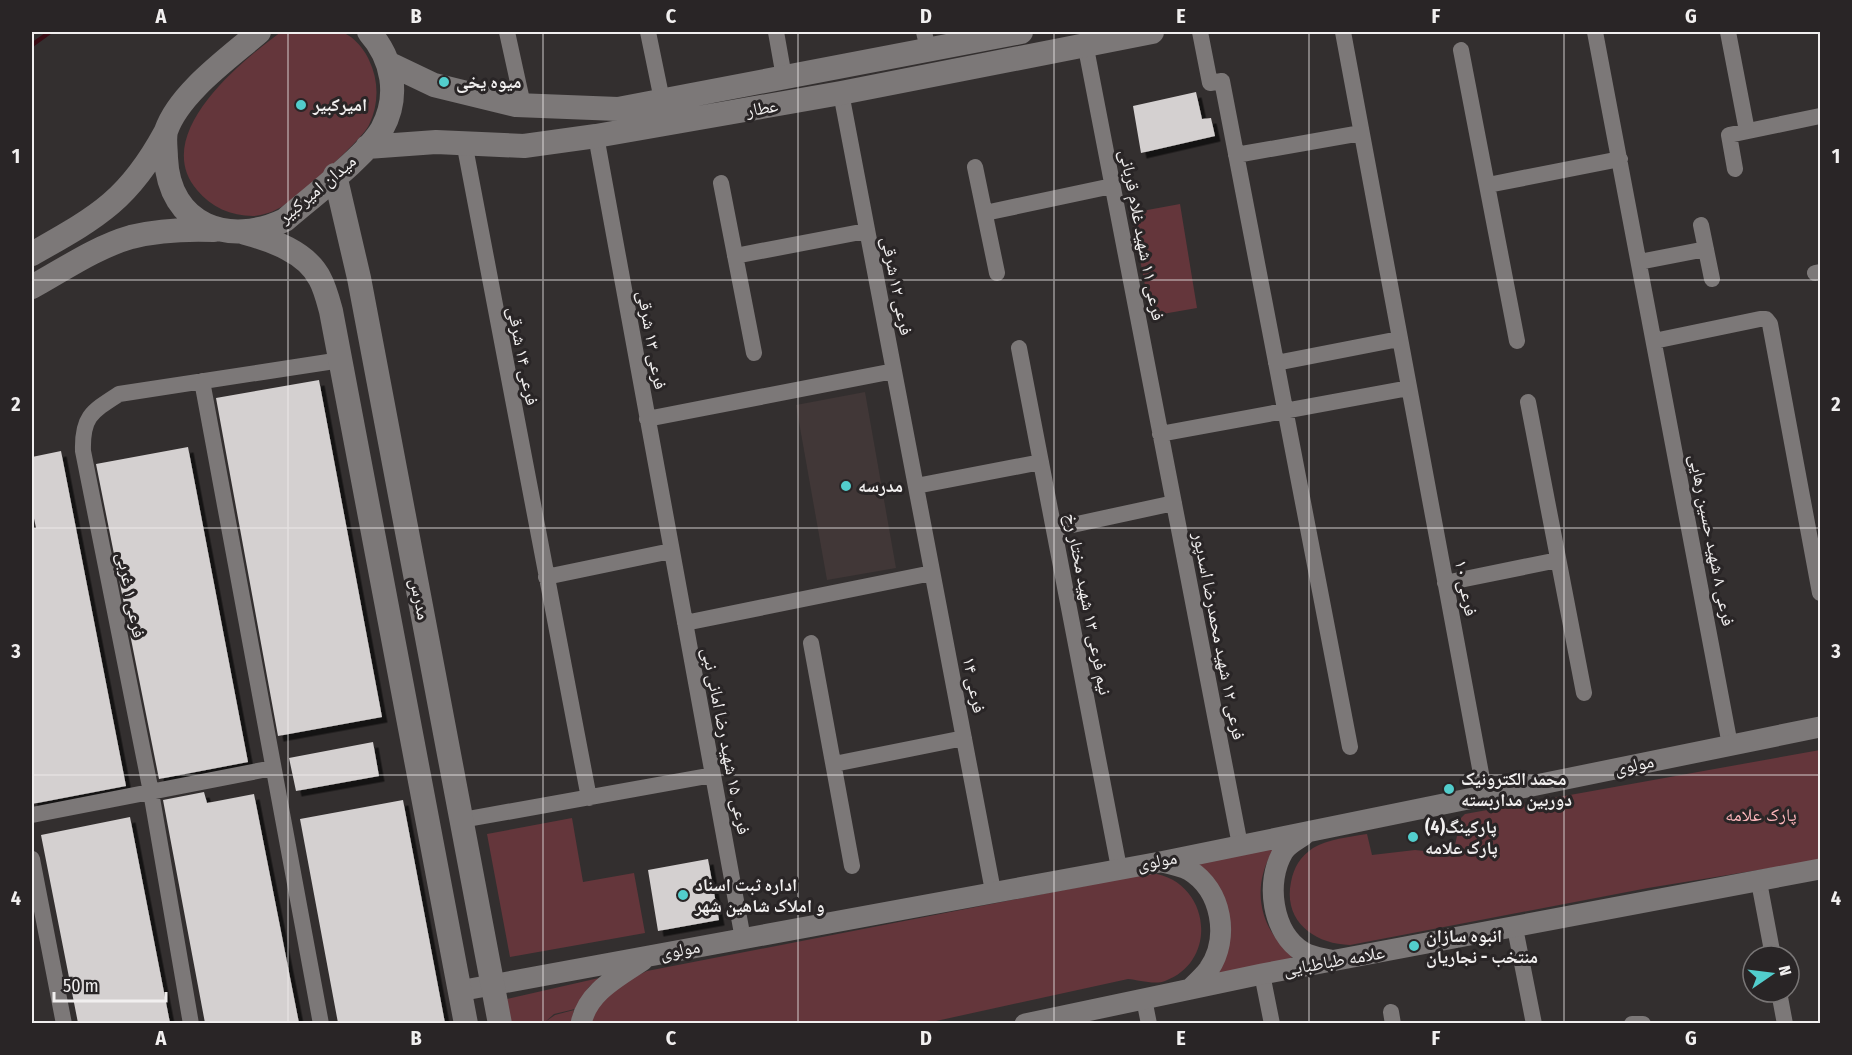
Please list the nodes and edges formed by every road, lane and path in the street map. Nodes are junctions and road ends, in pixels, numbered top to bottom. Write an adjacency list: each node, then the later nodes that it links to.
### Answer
1 (230, 32): 16 (main road)
2 (259, 32): 16 (main road)
3 (507, 32): 22 (street)
4 (648, 32): 21 (street)
5 (776, 32): 18 (street)
6 (1021, 32): 13 (main road, عطار)
7 (1152, 32): 14 (main road, عطار)
8 (1200, 32): 31 (street)
9 (1343, 32): 27 (street, فرعی ۱۰)
10 (1595, 32): 32 (street, فرعی ۸ شهید حسین رهایی)
11 (1728, 32): 25 (street)
12 (373, 34): 17 (main road, میدان امیرکبیر)
13 (926, 40): 18 (main road, عطار)
14 (1085, 43): 20 (main road, عطار); 38 (street, فرعی ۱۱ شهید غلام قربانی)
15 (1461, 50): 37 (street)
16 (230, 57): 26 (main road)
17 (390, 64): 22 (main road, عطار); 30 (main road, میدان امیرکبیر)
18 (784, 77): 19 (main road, عطار)
19 (707, 92): 21 (main road, عطار); 23 (main road)
20 (842, 93): 23 (main road, عطار); 42 (street, فرعی ۱۲ شرقی)
21 (662, 100): 22 (main road, عطار)
22 (523, 105)
23 (711, 116): 28 (main road, عطار)
24 (1821, 116): 25 (street)
25 (1746, 131): 34 (street)
26 (165, 133): 41 (main road, میدان امیرکبیر); 45 (main road)
27 (1361, 134): 31 (street); 51 (street, فرعی ۱۰)
28 (596, 136): 29 (main road, عطار); 63 (street, فرعی ۱۳ شرقی)
29 (464, 142): 30 (main road, عطار); 73 (street, فرعی ۱۴ شرقی)
30 (367, 147): 35 (main road, میدان امیرکبیر)
31 (1236, 155): 57 (street)
32 (1620, 159): 37 (street); 47 (street, فرعی ۸ شهید حسین رهایی)
33 (975, 167): 39 (street)
34 (1735, 169)
35 (335, 175): 43 (main road, میدان امیرکبیر); 90 (main road, مدرس)
36 (721, 183): 46 (street)
37 (1488, 185): 52 (street)
38 (1112, 186): 39 (street); 64 (street, فرعی ۱۱ شهید غلام قربانی)
39 (985, 213): 48 (street)
40 (1701, 225): 44 (street)
41 (218, 230): 43 (main road, میدان امیرکبیر); 50 (main road)
42 (866, 231): 46 (street); 58 (street, فرعی ۱۲ شرقی)
43 (245, 233): 56 (main road, مدرس)
44 (1706, 249): 47 (street); 49 (street)
45 (32, 254)
46 (735, 256): 55 (street)
47 (1639, 262): 53 (street, فرعی ۸ شهید حسین رهایی)
48 (997, 273)
49 (1712, 279)
50 (32, 287)
51 (1400, 339): 57 (street); 60 (street, فرعی ۱۰)
52 (1517, 340)
53 (1654, 341): 68 (street); 81 (street, فرعی ۸ شهید حسین رهایی)
54 (1019, 348): 65 (street, نیم فرعی ۱۳ شهید مختار رخ)
55 (754, 353)
56 (341, 360): 59 (street); 108 (main road, مدرس)
57 (1276, 363): 62 (street)
58 (894, 371): 63 (street); 66 (street, فرعی ۱۲ شرقی)
59 (202, 381): 84 (street); 86 (street, فرعی ۱ غربی)
60 (1409, 388): 62 (street); 74 (street, فرعی ۱۰)
61 (1528, 402): 71 (street)
62 (1285, 411): 64 (street); 82 (street)
63 (647, 419): 70 (street, فرعی ۱۳ شرقی)
64 (1160, 434): 67 (street, فرعی ۱۲ شهید محمدرضا اسدپور)
65 (1041, 462): 66 (street); 69 (street, نیم فرعی ۱۳ شهید مختار رخ)
66 (916, 486): 72 (street, فرعی ۱۴)
67 (1174, 503): 69 (street); 92 (street, فرعی ۱۲ شهید محمدرضا اسدپور)
68 (1813, 517): 75 (street)
69 (1054, 529): 96 (street, نیم فرعی ۱۳ شهید مختار رخ)
70 (671, 551): 73 (street); 76 (street, فرعی ۱۵ شهید رضا امانی نبی)
71 (1558, 560): 74 (street); 78 (street)
72 (932, 573): 76 (street); 80 (street, فرعی ۱۴)
73 (546, 577): 88 (street)
74 (1445, 583): 87 (street, فرعی ۱۰)
75 (1821, 593)
76 (685, 623): 85 (street, فرعی ۱۵ شهید رضا امانی نبی)
77 (811, 643): 83 (street)
78 (1584, 693)
79 (1821, 727): 81 (street, مولوی)
80 (964, 738): 83 (street); 99 (street, فرعی ۱۴)
81 (1731, 745): 87 (street, مولوی)
82 (1350, 747)
83 (834, 764): 95 (street)
84 (273, 768): 86 (street); 113 (street)
85 (713, 775): 88 (street); 101 (street, فرعی ۱۵ شهید رضا امانی نبی)
86 (151, 792): 89 (street); 112 (street, فرعی ۱ غربی)
87 (1485, 795): 91 (street, مولوی)
88 (589, 798): 90 (street)
89 (32, 815)
90 (462, 820): 106 (main road, مدرس)
91 (1309, 831): 92 (street, مولوی); 104 (street)
92 (1240, 845): 94 (street, مولوی)
93 (32, 859): 111 (street)
94 (1160, 862): 96 (street, مولوی); 107 (street)
95 (852, 866)
96 (1119, 868): 99 (street, مولوی)
97 (1821, 869): 98 (street, علامه طباطبایی)
98 (1759, 882): 100 (street, علامه طباطبایی); 102 (street)
99 (993, 891): 101 (street, مولوی)
100 (1515, 928): 104 (street, علامه طباطبایی); 120 (street)
101 (743, 939): 103 (street, مولوی)
102 (1771, 944)
103 (651, 955): 106 (street, مولوی); 116 (street)
104 (1335, 961): 105 (street, علامه طباطبایی)
105 (1262, 974): 107 (street, علامه طباطبایی); 119 (street)
106 (492, 984): 108 (street, مولوی); 115 (main road, مدرس)
107 (1190, 989): 109 (street, علامه طباطبایی)
108 (459, 991): 114 (main road, مدرس)
109 (1144, 999): 117 (street, علامه طباطبایی); 118 (street)
110 (1781, 1004): 123 (street)
111 (64, 1023)
112 (191, 1023)
113 (321, 1023)
114 (466, 1023)
115 (500, 1023)
116 (581, 1023)
117 (1025, 1023)
118 (1149, 1023)
119 (1272, 1023)
120 (1534, 1023)
121 (1632, 1023): 122 (street)
122 (1643, 1023)
123 (1785, 1023)

